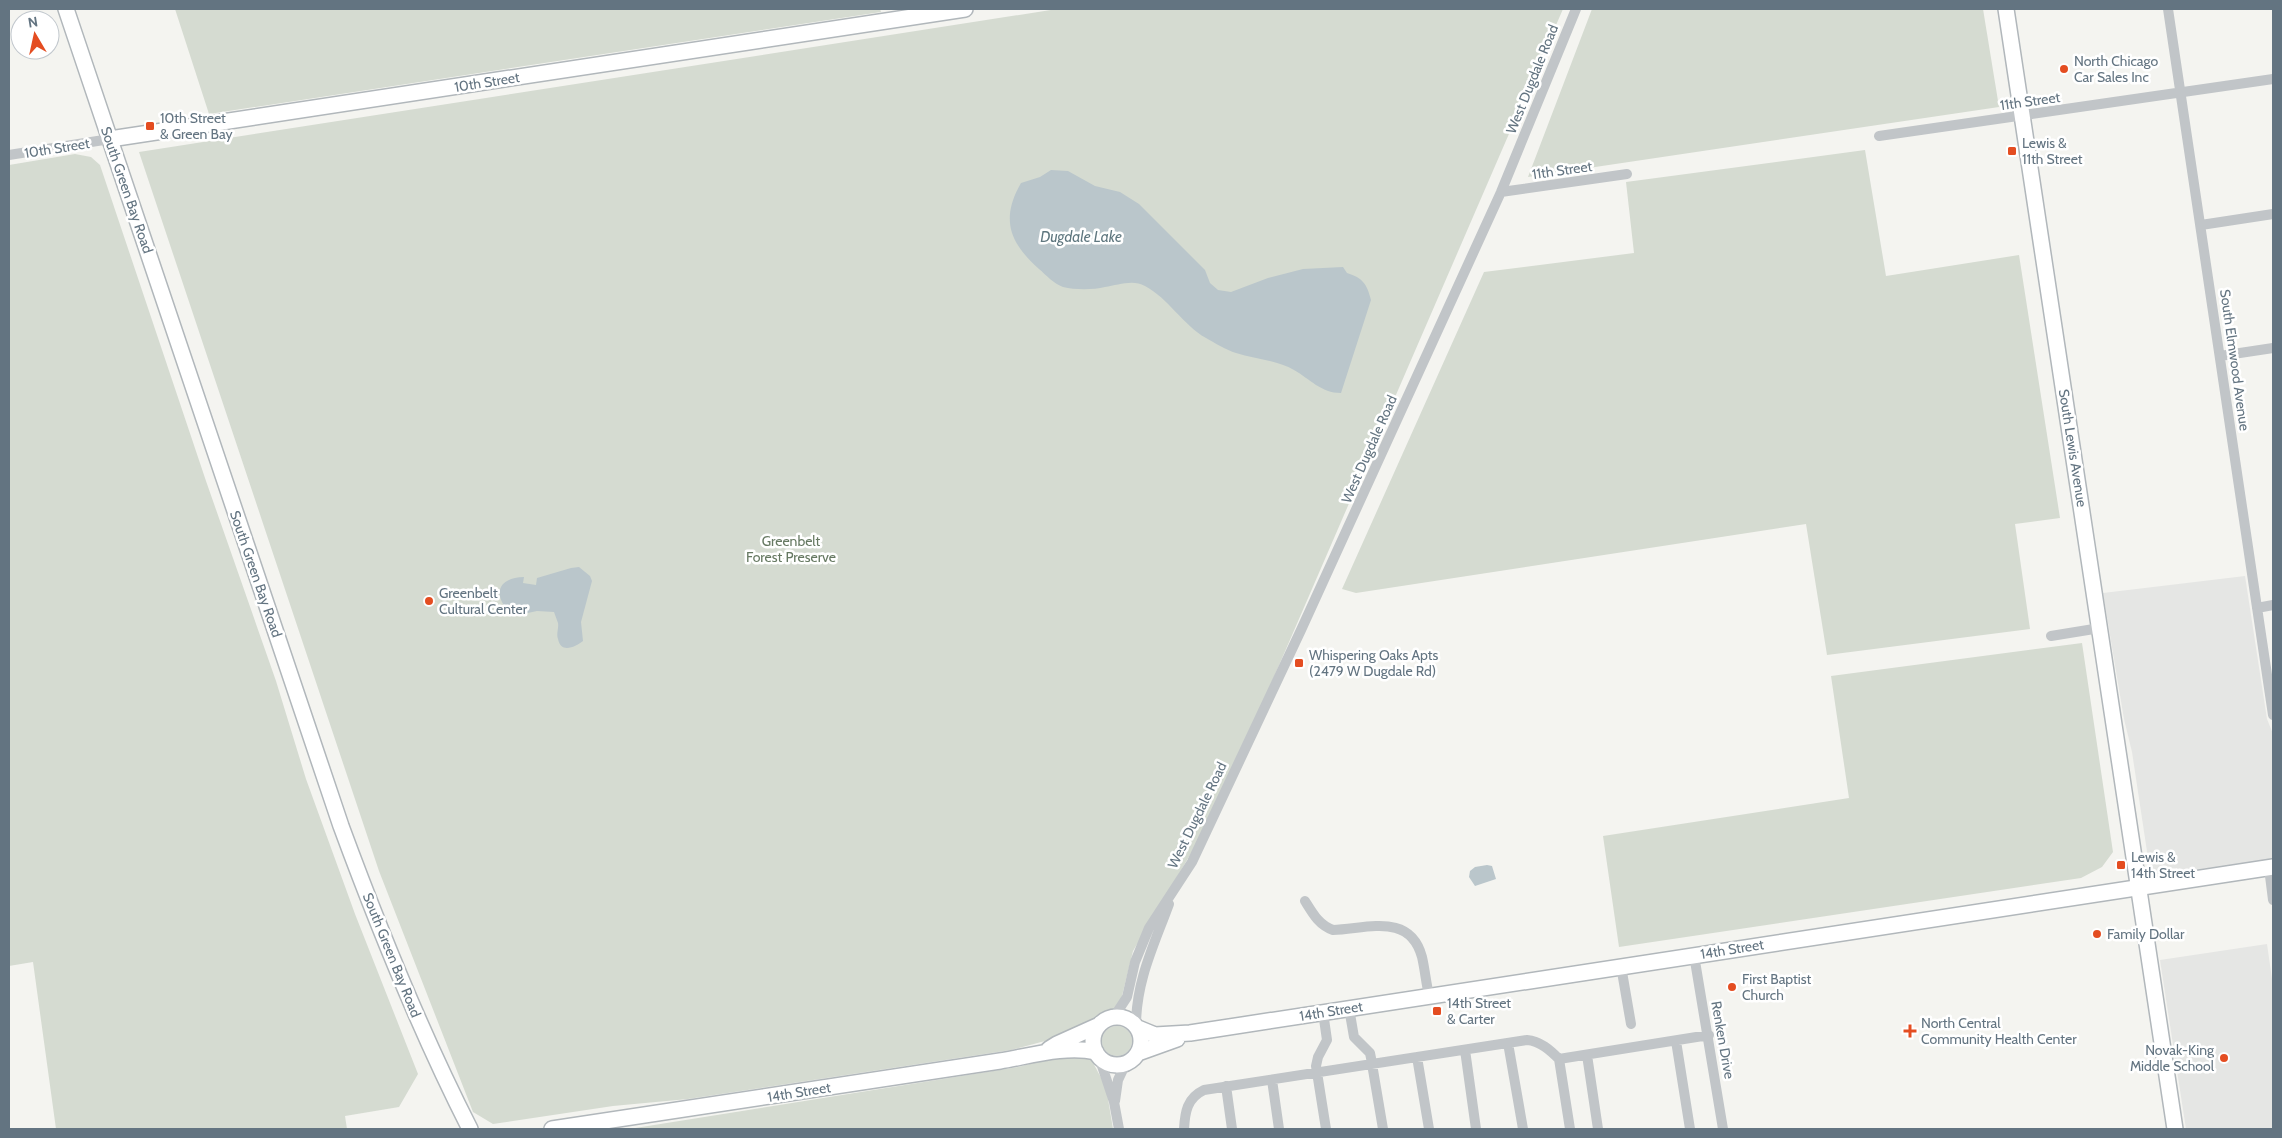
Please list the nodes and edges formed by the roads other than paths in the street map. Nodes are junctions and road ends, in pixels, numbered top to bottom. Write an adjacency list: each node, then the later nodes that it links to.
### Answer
1 (66, 9): 11 (street, South Green Bay Road)
2 (965, 9): 6 (street, 10th Street)
3 (1576, 9): 14 (street, West Dugdale Road)
4 (2006, 9): 9 (street, South Lewis Avenue)
5 (2168, 9): 8 (street, South Elmwood Avenue)
6 (946, 10): 11 (street, 10th Street)
7 (2273, 78): 8 (street, 11th Street)
8 (2181, 92): 9 (street, 11th Street); 16 (street, South Elmwood Avenue)
9 (2022, 116): 10 (street, 11th Street); 21 (street, South Lewis Avenue)
10 (1879, 136)
11 (110, 139): 12 (street, 10th Street); 54 (street, South Green Bay Road)
12 (9, 155)
13 (1627, 174): 14 (street, 11th Street)
14 (1500, 192): 26 (street, West Dugdale Road)
15 (2273, 214): 16 (street)
16 (2201, 225): 18 (street, South Elmwood Avenue)
17 (2273, 348): 18 (street)
18 (2220, 356): 20 (street, South Elmwood Avenue)
19 (2273, 605): 20 (street)
20 (2257, 608): 23 (street, South Elmwood Avenue)
21 (2100, 628): 22 (street); 25 (street, South Lewis Avenue)
22 (2051, 636)
23 (2273, 715)
24 (2271, 867): 25 (street, 14th Street); 27 (street)
25 (2139, 887): 29 (street, 14th Street); 69 (street, South Lewis Avenue)
26 (1172, 894): 34 (street); 37 (street)
27 (2273, 900)
28 (1305, 901): 31 (street)
29 (1694, 955): 30 (street, 14th Street); 39 (street, Renken Drive)
30 (1621, 966): 31 (street, 14th Street); 35 (street)
31 (1429, 995): 32 (street, 14th Street)
32 (1349, 1008): 33 (street, 14th Street); 49 (street)
33 (1323, 1012): 38 (street, 14th Street); 50 (street)
34 (1114, 1017): 36 (street); 37 (street)
35 (1631, 1024)
36 (1097, 1026): 43 (street, 14th Street); 44 (street)
37 (1137, 1027): 38 (street, 14th Street); 47 (street)
38 (1190, 1034): 47 (street, 14th Street)
39 (1709, 1036): 40 (street); 68 (street, Renken Drive)
40 (1676, 1041): 45 (street); 67 (street)
41 (1508, 1043): 42 (street); 48 (street); 64 (street)
42 (1464, 1050): 46 (street); 63 (street)
43 (1046, 1052): 44 (street, 14th Street); 55 (street, 14th Street)
44 (1097, 1055): 47 (street); 53 (street)
45 (1587, 1055): 48 (street); 66 (street)
46 (1417, 1057): 49 (street); 62 (street)
47 (1132, 1058): 53 (street)
48 (1560, 1059): 65 (street)
49 (1373, 1064): 50 (street); 61 (street)
50 (1317, 1073): 51 (street); 60 (street)
51 (1272, 1080): 52 (street); 59 (street)
52 (1226, 1086): 57 (street); 58 (street)
53 (1114, 1102): 56 (street)
54 (470, 1129)
55 (552, 1129)
56 (1119, 1129)
57 (1184, 1129)
58 (1232, 1129)
59 (1280, 1129)
60 (1326, 1129)
61 (1383, 1129)
62 (1429, 1129)
63 (1476, 1129)
64 (1523, 1129)
65 (1570, 1129)
66 (1598, 1129)
67 (1690, 1129)
68 (1724, 1129)
69 (2175, 1129)

